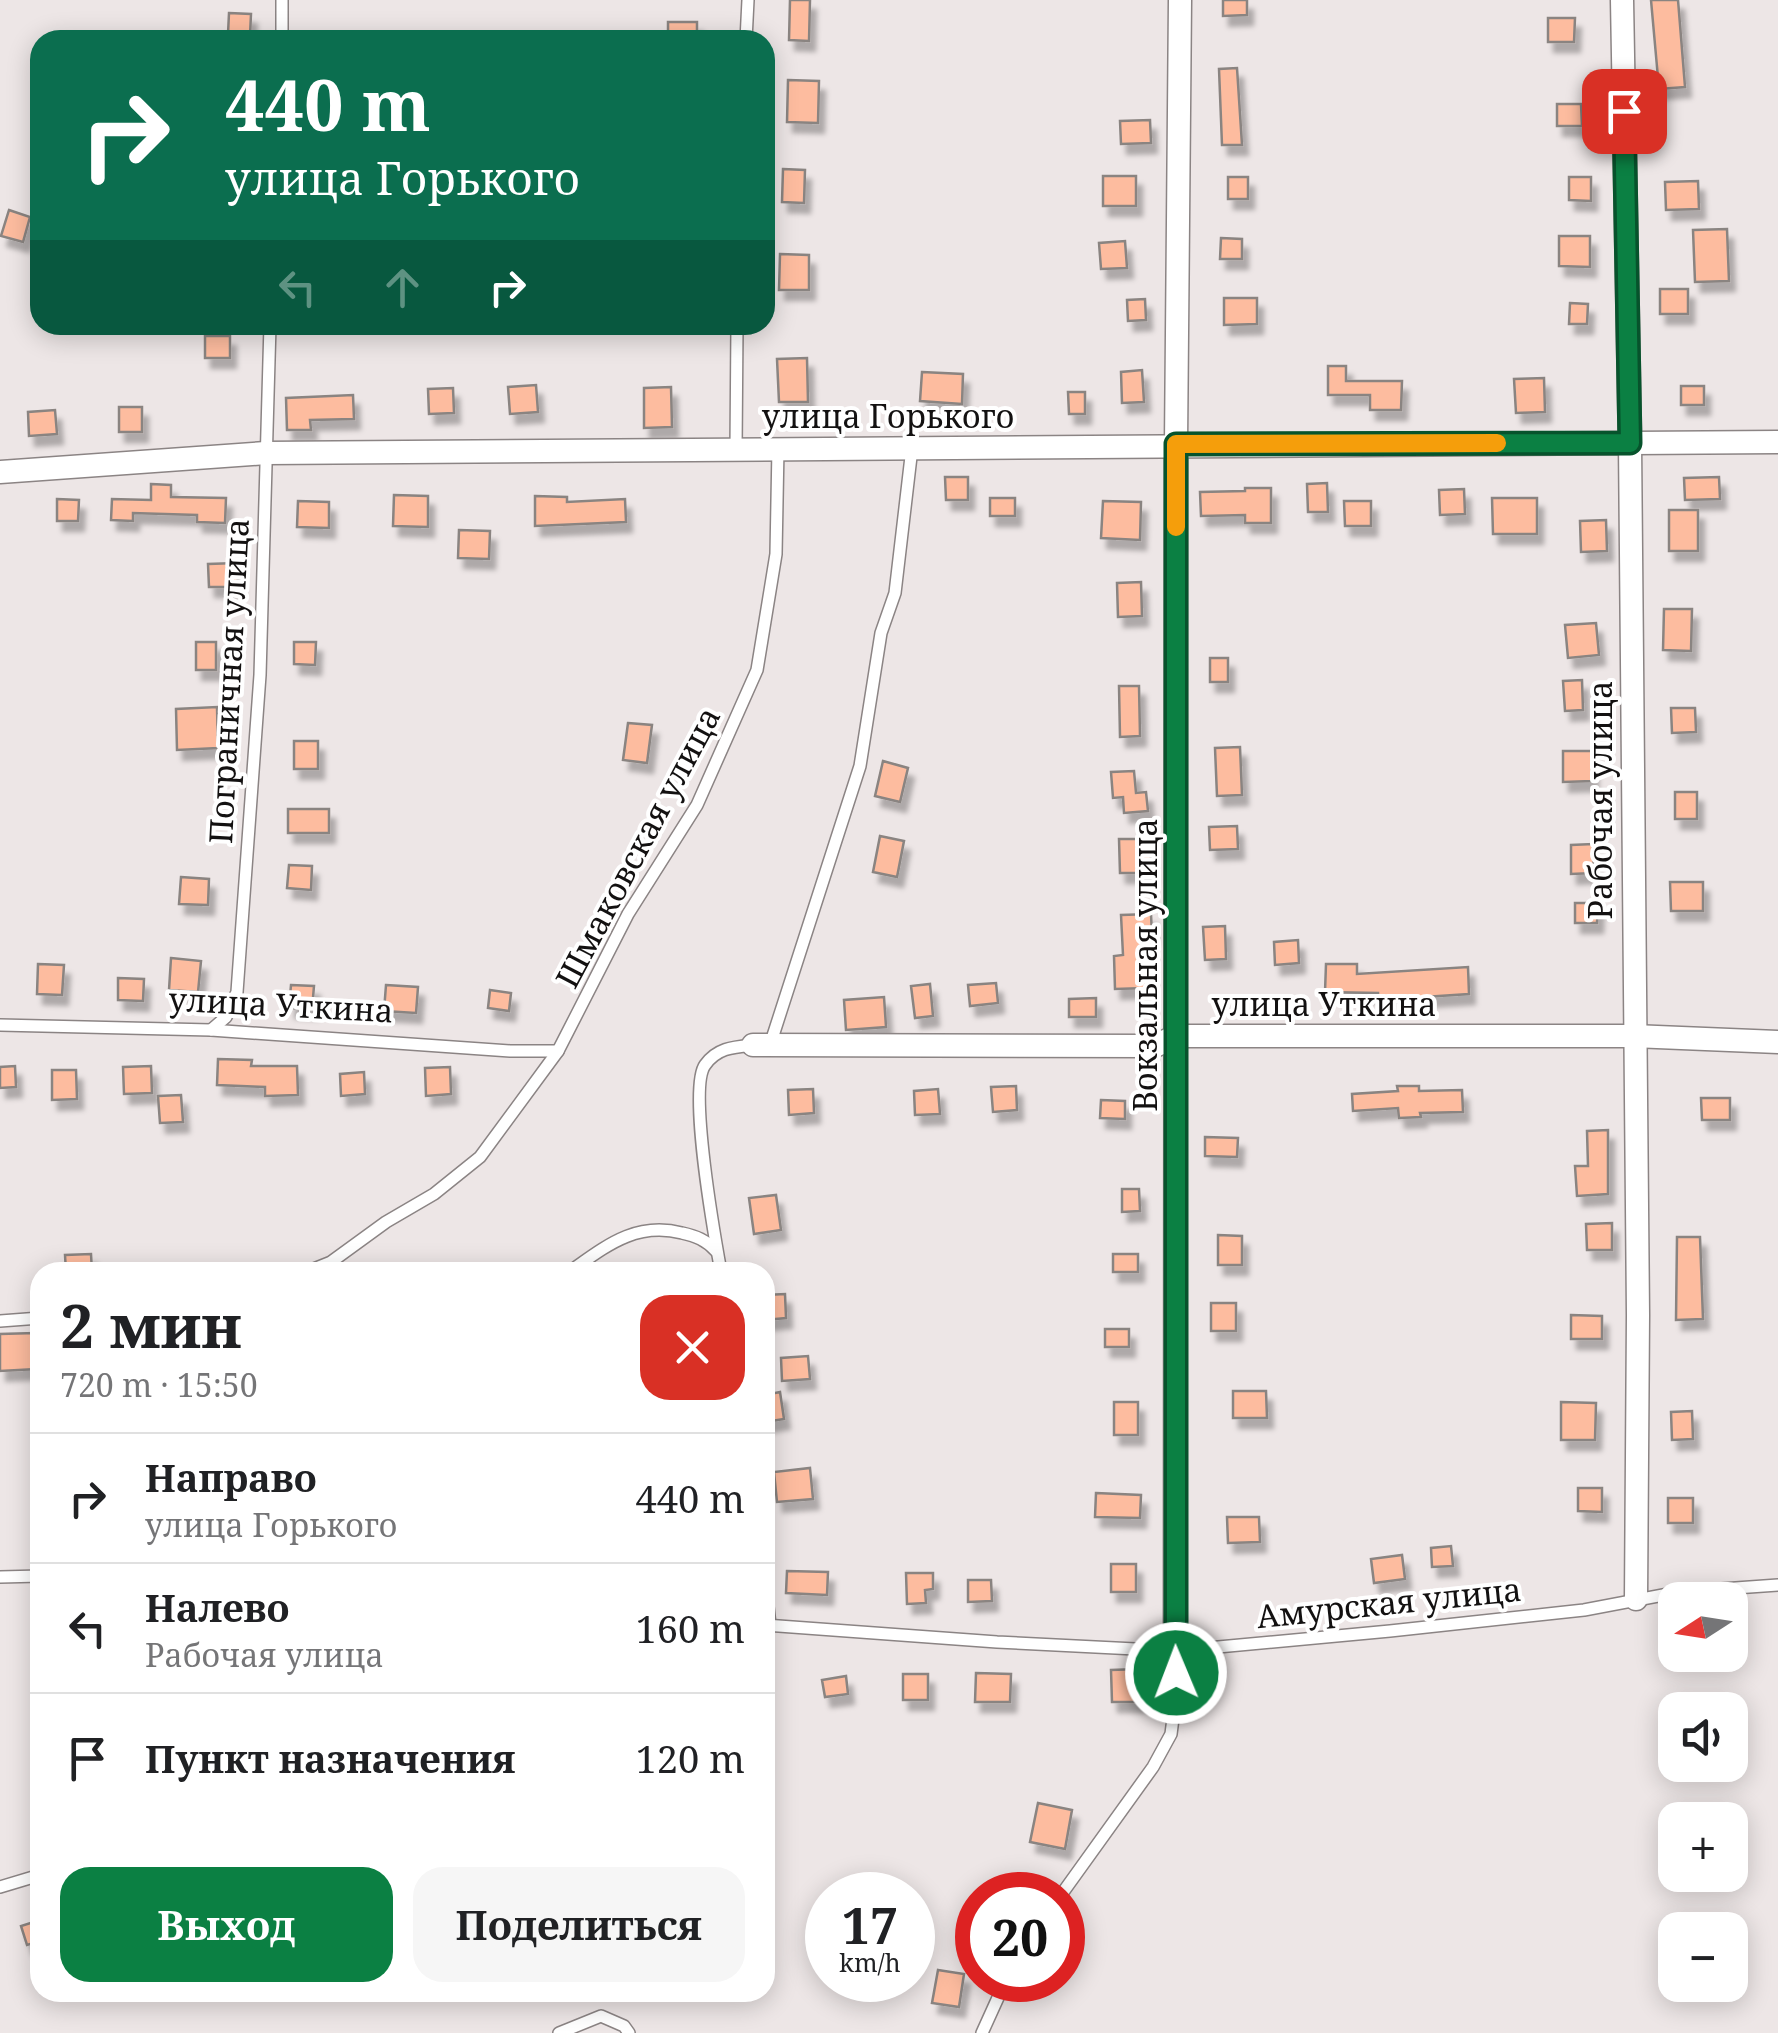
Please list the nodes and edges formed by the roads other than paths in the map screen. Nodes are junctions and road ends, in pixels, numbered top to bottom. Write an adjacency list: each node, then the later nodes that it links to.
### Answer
1 (282, 0): 5 (lane)
2 (748, 0): 6 (lane)
3 (1180, 0): 11 (street, Вокзальная улица)
4 (1622, 0): 10 (street, Рабочая улица)
5 (282, 30)
6 (746, 30)
7 (270, 335): 15 (lane, Пограничная улица)
8 (737, 335): 14 (lane)
9 (1778, 442): 10 (street, улица Горького)
10 (1630, 443): 11 (street, улица Горького); 20 (street, Рабочая улица)
11 (1176, 444): 13 (street, улица Горького); 19 (street, Вокзальная улица)
12 (778, 448): 13 (street, улица Горького); 14 (street, улица Горького); 23 (lane, Шмаковская улица)
13 (912, 448): 22 (lane)
14 (736, 449): 15 (street, улица Горького)
15 (266, 453): 16 (street, улица Горького); 18 (lane, Пограничная улица)
16 (0, 472)
17 (0, 1024): 18 (lane, улица Уткина)
18 (211, 1030): 23 (lane, улица Уткина)
19 (1176, 1036): 20 (street, улица Уткина); 22 (street, улица Уткина); 35 (street, Вокзальная улица)
20 (1633, 1036): 21 (street, улица Уткина); 33 (street, Рабочая улица)
21 (1778, 1042)
22 (761, 1045): 24 (lane)
23 (558, 1051): 25 (lane, Шмаковская улица)
24 (718, 1254): 26 (lane); 27 (lane)
25 (331, 1262)
26 (583, 1262)
27 (720, 1262)
28 (30, 1319): 29 (lane)
29 (0, 1321)
30 (30, 1576): 31 (lane)
31 (0, 1577)
32 (1778, 1585): 33 (lane, Амурская улица)
33 (1636, 1599): 35 (lane, Амурская улица)
34 (775, 1626): 35 (lane, Амурская улица)
35 (1175, 1650): 36 (lane, Вокзальная улица)
36 (1078, 1872)
37 (30, 1878): 38 (lane)
38 (0, 1887)
39 (996, 2002): 42 (lane)
40 (559, 2033): 41 (lane)
41 (630, 2033)
42 (982, 2033)

